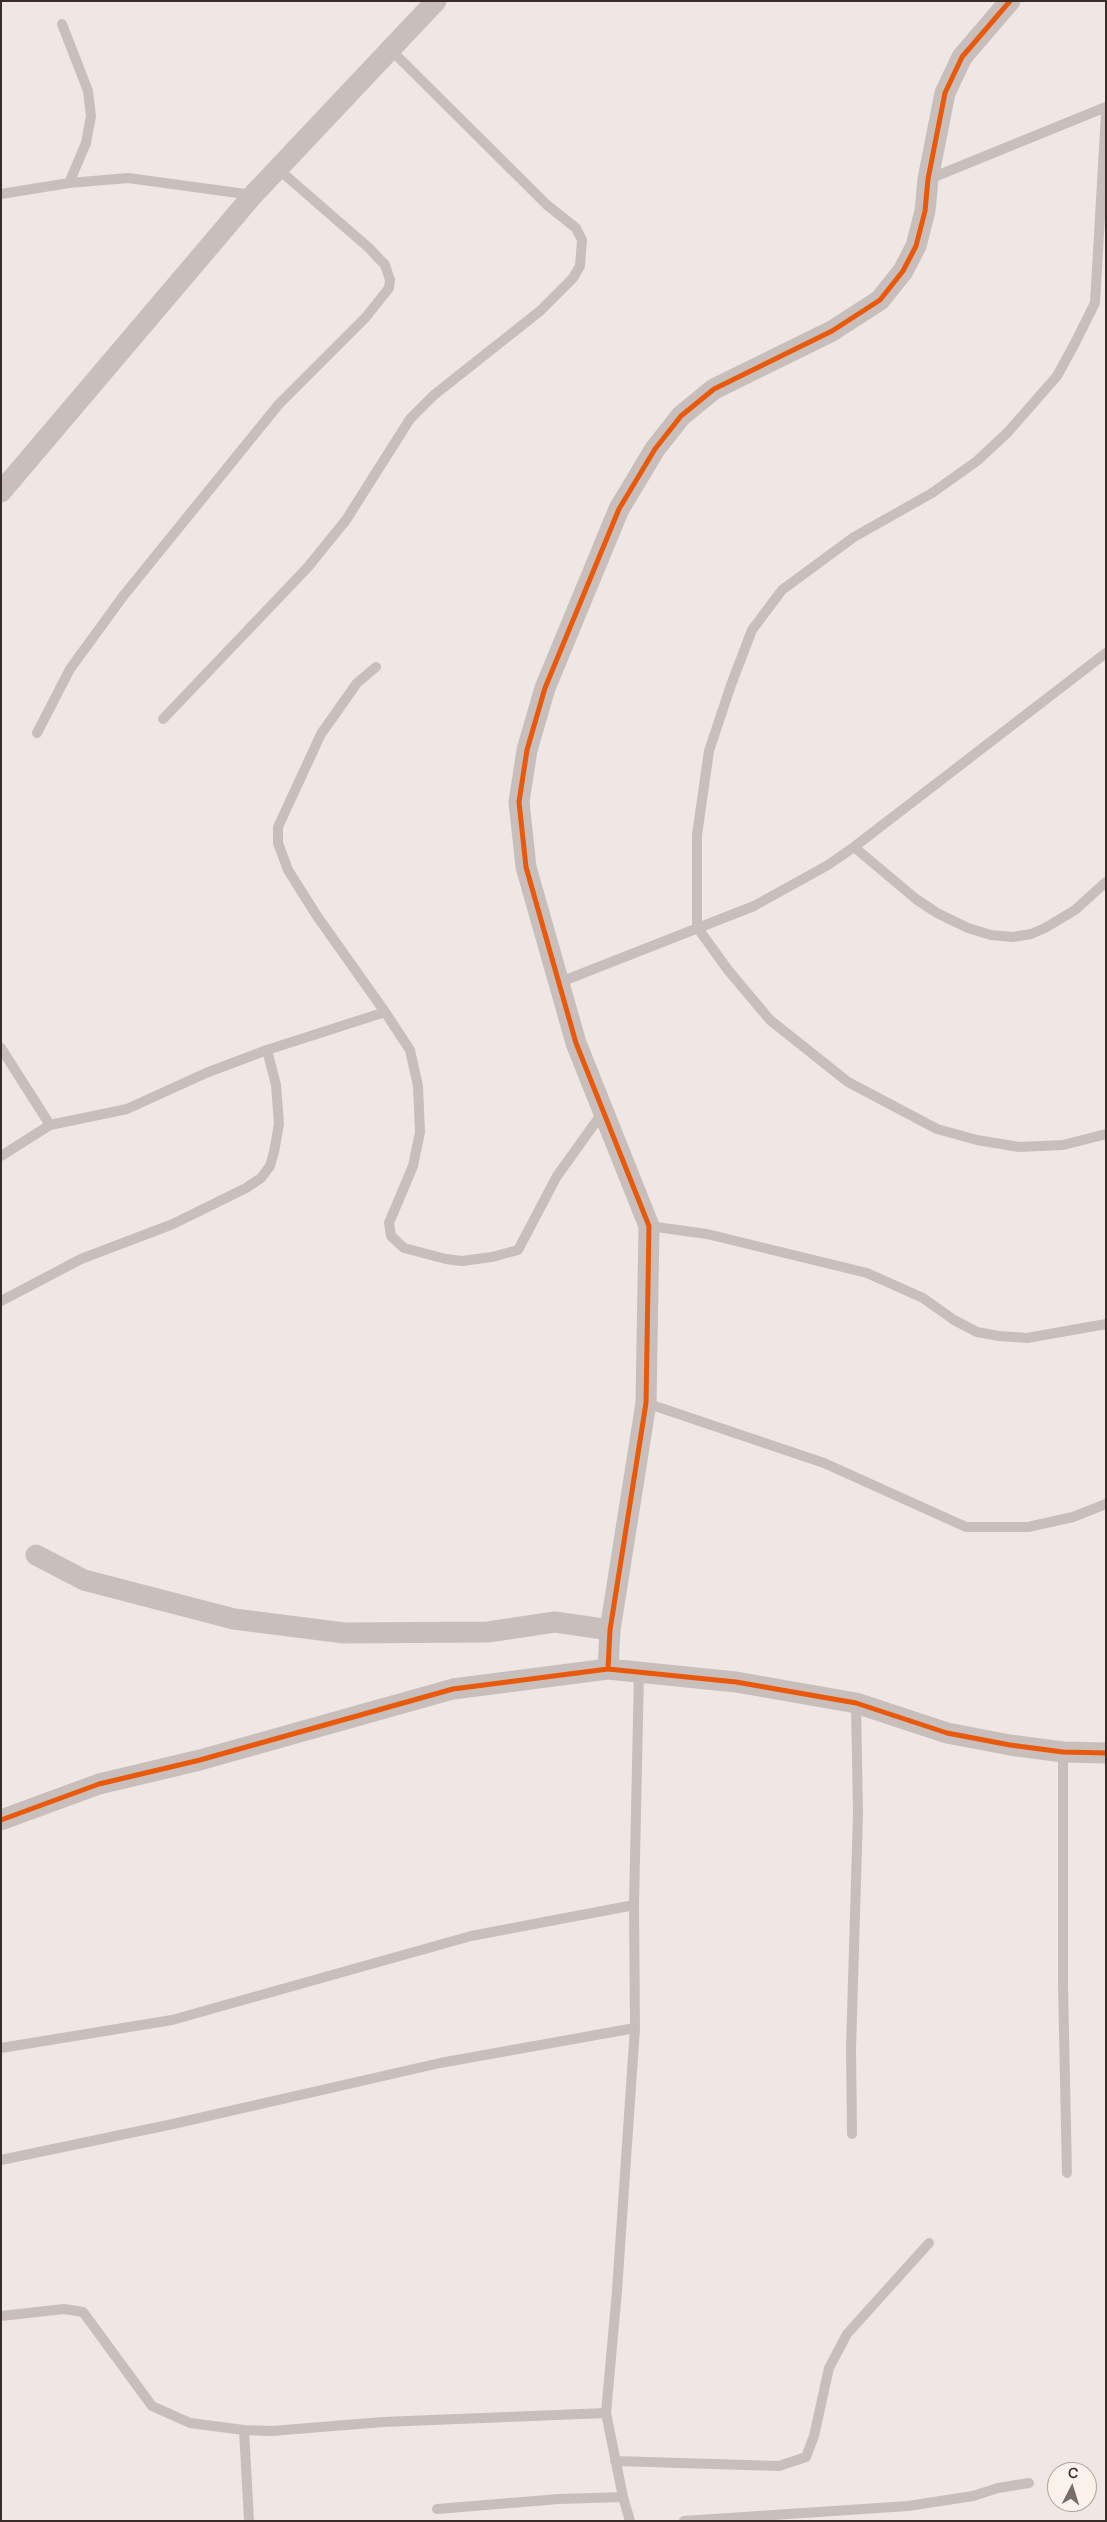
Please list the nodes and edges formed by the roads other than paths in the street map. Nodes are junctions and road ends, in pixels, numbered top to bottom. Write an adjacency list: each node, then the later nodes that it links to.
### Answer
1 (436, 1): 4 (street)
2 (1010, 1): 8 (street)
3 (62, 24): 9 (lane)
4 (391, 50): 7 (street); 17 (lane)
5 (1106, 107): 8 (lane)
6 (1106, 113): 13 (lane)
7 (278, 168): 11 (street); 18 (lane)
8 (928, 179): 22 (street)
9 (69, 183): 10 (lane); 11 (lane)
10 (1, 194)
11 (253, 195): 14 (street)
12 (1106, 300): 13 (lane)
13 (1095, 303): 21 (lane)
14 (1, 492)
15 (1106, 653): 19 (lane)
16 (376, 667): 23 (lane)
17 (163, 719)
18 (37, 733)
19 (854, 847): 20 (lane); 21 (lane)
20 (1106, 882)
21 (697, 927): 22 (lane); 28 (lane)
22 (558, 983): 26 (street)
23 (385, 1012): 25 (lane); 26 (lane)
24 (1, 1048): 27 (lane)
25 (267, 1050): 27 (lane); 31 (lane)
26 (603, 1112): 30 (street)
27 (50, 1126): 29 (lane)
28 (1106, 1134)
29 (1, 1156)
30 (649, 1226): 32 (lane); 33 (street)
31 (1, 1301)
32 (1106, 1324)
33 (646, 1403): 34 (lane); 36 (street)
34 (1106, 1504)
35 (36, 1555): 36 (street)
36 (610, 1630): 37 (street)
37 (608, 1669): 38 (street); 42 (street)
38 (640, 1672): 39 (street); 43 (lane)
39 (856, 1703): 40 (street); 46 (lane)
40 (1063, 1752): 41 (street); 48 (lane)
41 (1106, 1753)
42 (1, 1820)
43 (634, 1905): 44 (lane); 45 (lane)
44 (635, 2028): 47 (lane); 51 (lane)
45 (1, 2048)
46 (852, 2134)
47 (1, 2160)
48 (1068, 2173)
49 (929, 2243): 53 (lane)
50 (1, 2316): 52 (lane)
51 (606, 2413): 52 (lane); 53 (lane)
52 (244, 2430): 57 (lane)
53 (615, 2461): 55 (lane)
54 (1029, 2483): 59 (lane)
55 (623, 2497): 56 (lane); 58 (lane)
56 (437, 2509)
57 (250, 2521)
58 (630, 2521)
59 (684, 2521)

